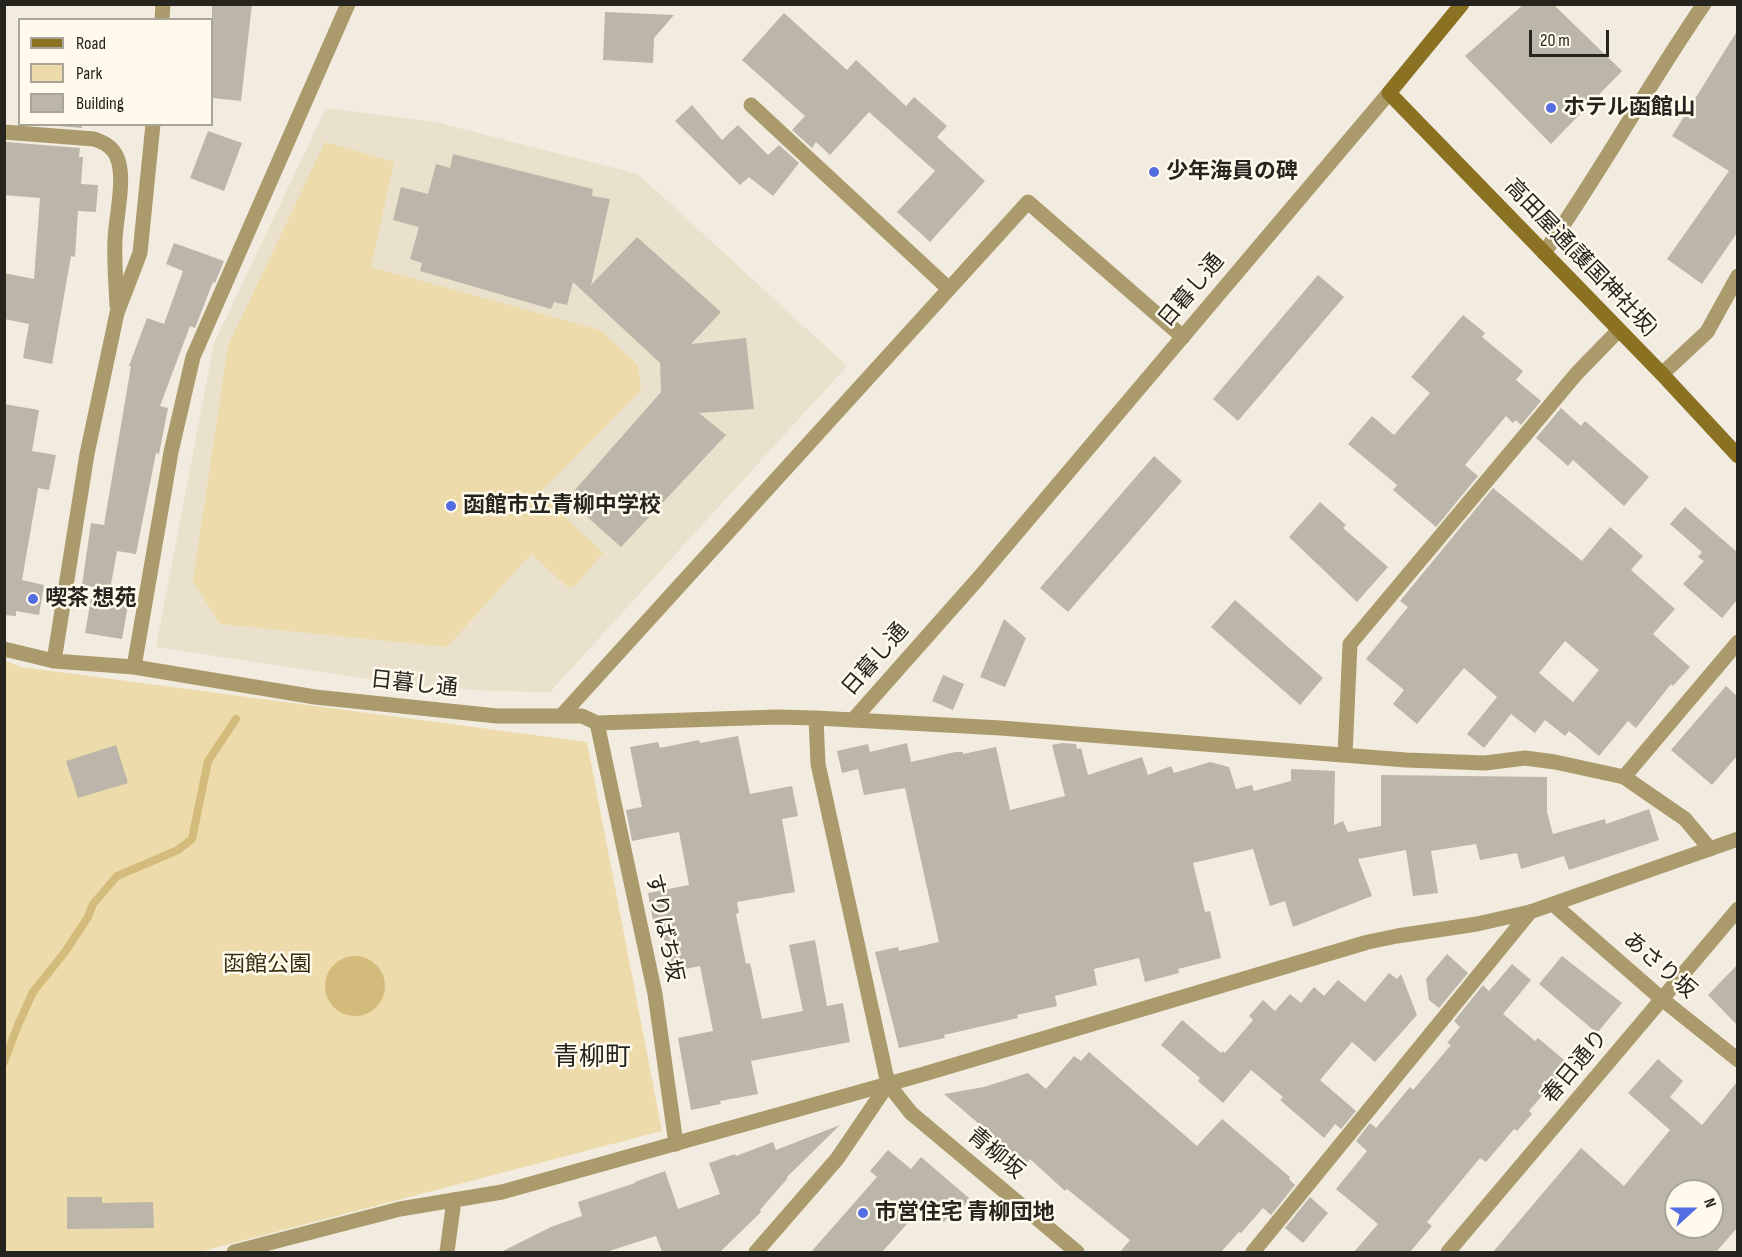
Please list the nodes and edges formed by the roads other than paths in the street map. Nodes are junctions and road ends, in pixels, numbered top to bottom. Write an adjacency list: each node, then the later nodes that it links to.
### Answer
1 (348, 4): 19 (street)
2 (1462, 4): 4 (main road, 日暮し通)
3 (1704, 4): 8 (street)
4 (1389, 93): 8 (main road, 高田屋通(護国神社坂)); 13 (street, 日暮し通)
5 (751, 105): 10 (street)
6 (153, 126): 11 (street)
7 (4, 132): 11 (street)
8 (1544, 253): 12 (main road, 高田屋通(護国神社坂))
9 (1737, 276): 14 (street)
10 (949, 289): 13 (street); 20 (street)
11 (117, 313): 18 (street)
12 (1618, 331): 14 (main road, 高田屋通(護国神社坂)); 24 (street)
13 (1183, 337): 22 (street, 日暮し通)
14 (1662, 375): 15 (main road, 高田屋通(護国神社坂))
15 (1737, 456)
16 (1737, 642): 25 (street)
17 (4, 649): 18 (street, 日暮し通)
18 (54, 661): 19 (street, 日暮し通)
19 (134, 667): 20 (street, 日暮し通)
20 (562, 715): 23 (street, 日暮し通)
21 (816, 717): 22 (street, 日暮し通); 23 (street, 日暮し通); 33 (street)
22 (854, 720): 24 (street)
23 (597, 723): 34 (street, すりばち坂)
24 (1345, 755): 25 (street)
25 (1624, 777): 27 (street)
26 (1737, 839): 27 (street)
27 (1710, 849): 28 (street)
28 (1553, 904): 30 (street); 31 (street, あさり坂)
29 (1737, 909): 31 (street, 春日通り)
30 (1530, 912): 33 (street); 40 (street)
31 (1663, 1000): 32 (street, あさり坂); 41 (street, 春日通り)
32 (1737, 1060)
33 (888, 1084): 34 (street); 38 (street); 39 (street, 青柳坂)
34 (676, 1144): 35 (street)
35 (454, 1200): 36 (street); 37 (street)
36 (234, 1252)
37 (447, 1252)
38 (756, 1252)
39 (1077, 1252)
40 (1253, 1252)
41 (1448, 1252)

